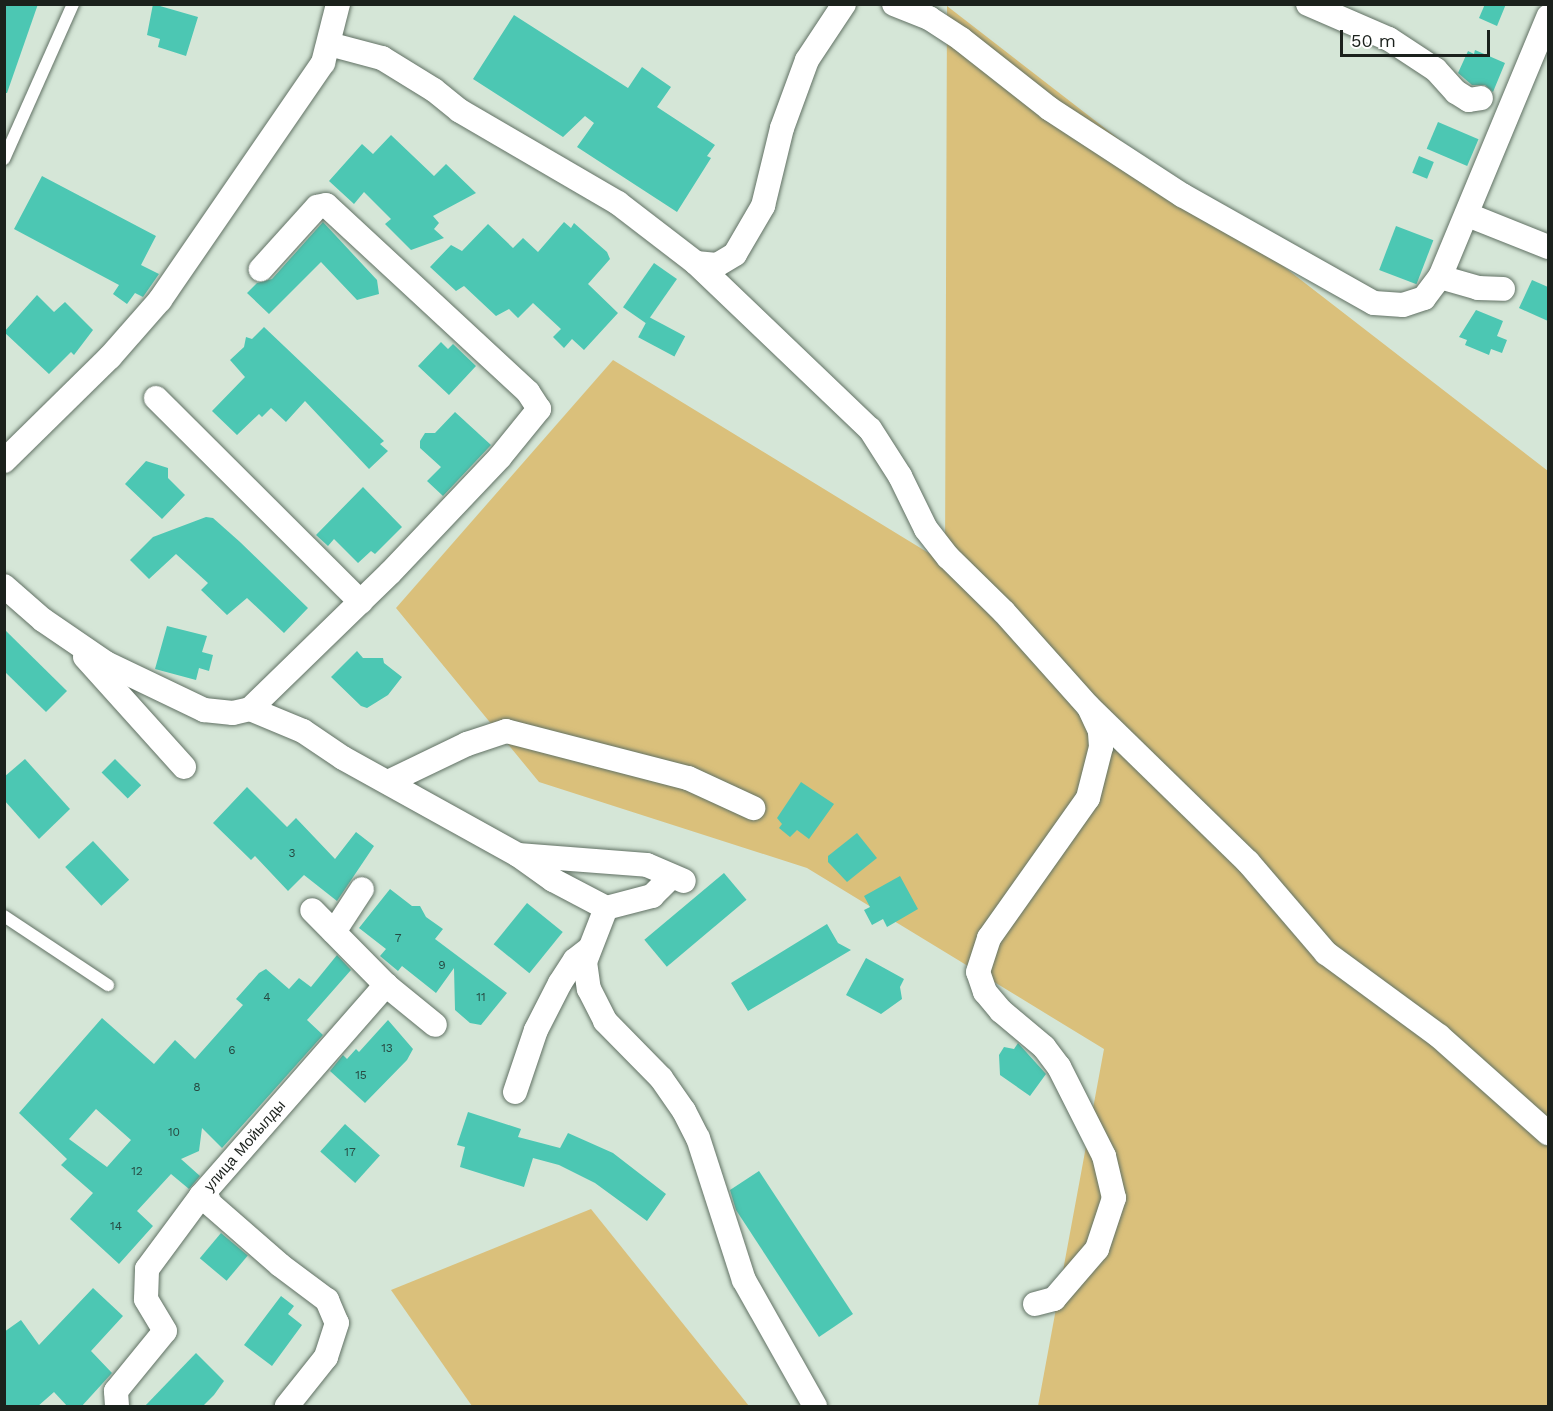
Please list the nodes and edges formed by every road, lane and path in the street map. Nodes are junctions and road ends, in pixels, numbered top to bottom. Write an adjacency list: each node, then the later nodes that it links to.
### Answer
1 (73, 4): 9 (lane)
2 (338, 4): 7 (street)
3 (844, 4): 12 (street)
4 (894, 4): 14 (street)
5 (1308, 4): 8 (street)
6 (1548, 17): 10 (street)
7 (329, 44): 12 (street); 17 (street)
8 (1481, 98)
9 (4, 159)
10 (1468, 215): 11 (street); 14 (street)
11 (1548, 247)
12 (696, 263): 21 (street)
13 (261, 269): 19 (street)
14 (1440, 277): 15 (street)
15 (1503, 289)
16 (156, 398): 19 (street)
17 (4, 461)
18 (4, 586): 20 (street)
19 (361, 602): 22 (street)
20 (69, 639): 22 (street); 23 (street)
21 (1089, 707): 37 (street); 39 (street)
22 (250, 709): 24 (street)
23 (184, 767)
24 (388, 782): 25 (street); 26 (street)
25 (753, 808)
26 (518, 855): 28 (street); 28 (street)
27 (362, 889): 31 (street)
28 (606, 908): 32 (street)
29 (312, 910): 31 (street)
30 (4, 916): 34 (lane)
31 (334, 932): 33 (street)
32 (590, 949): 36 (street); 42 (street)
33 (386, 985): 35 (street); 38 (street, улица Мойылды)
34 (108, 986)
35 (435, 1025)
36 (515, 1092)
37 (1548, 1133)
38 (201, 1196): 40 (street, улица Мойылды); 41 (street)
39 (1035, 1305)
40 (117, 1407)
41 (287, 1407)
42 (815, 1407)

